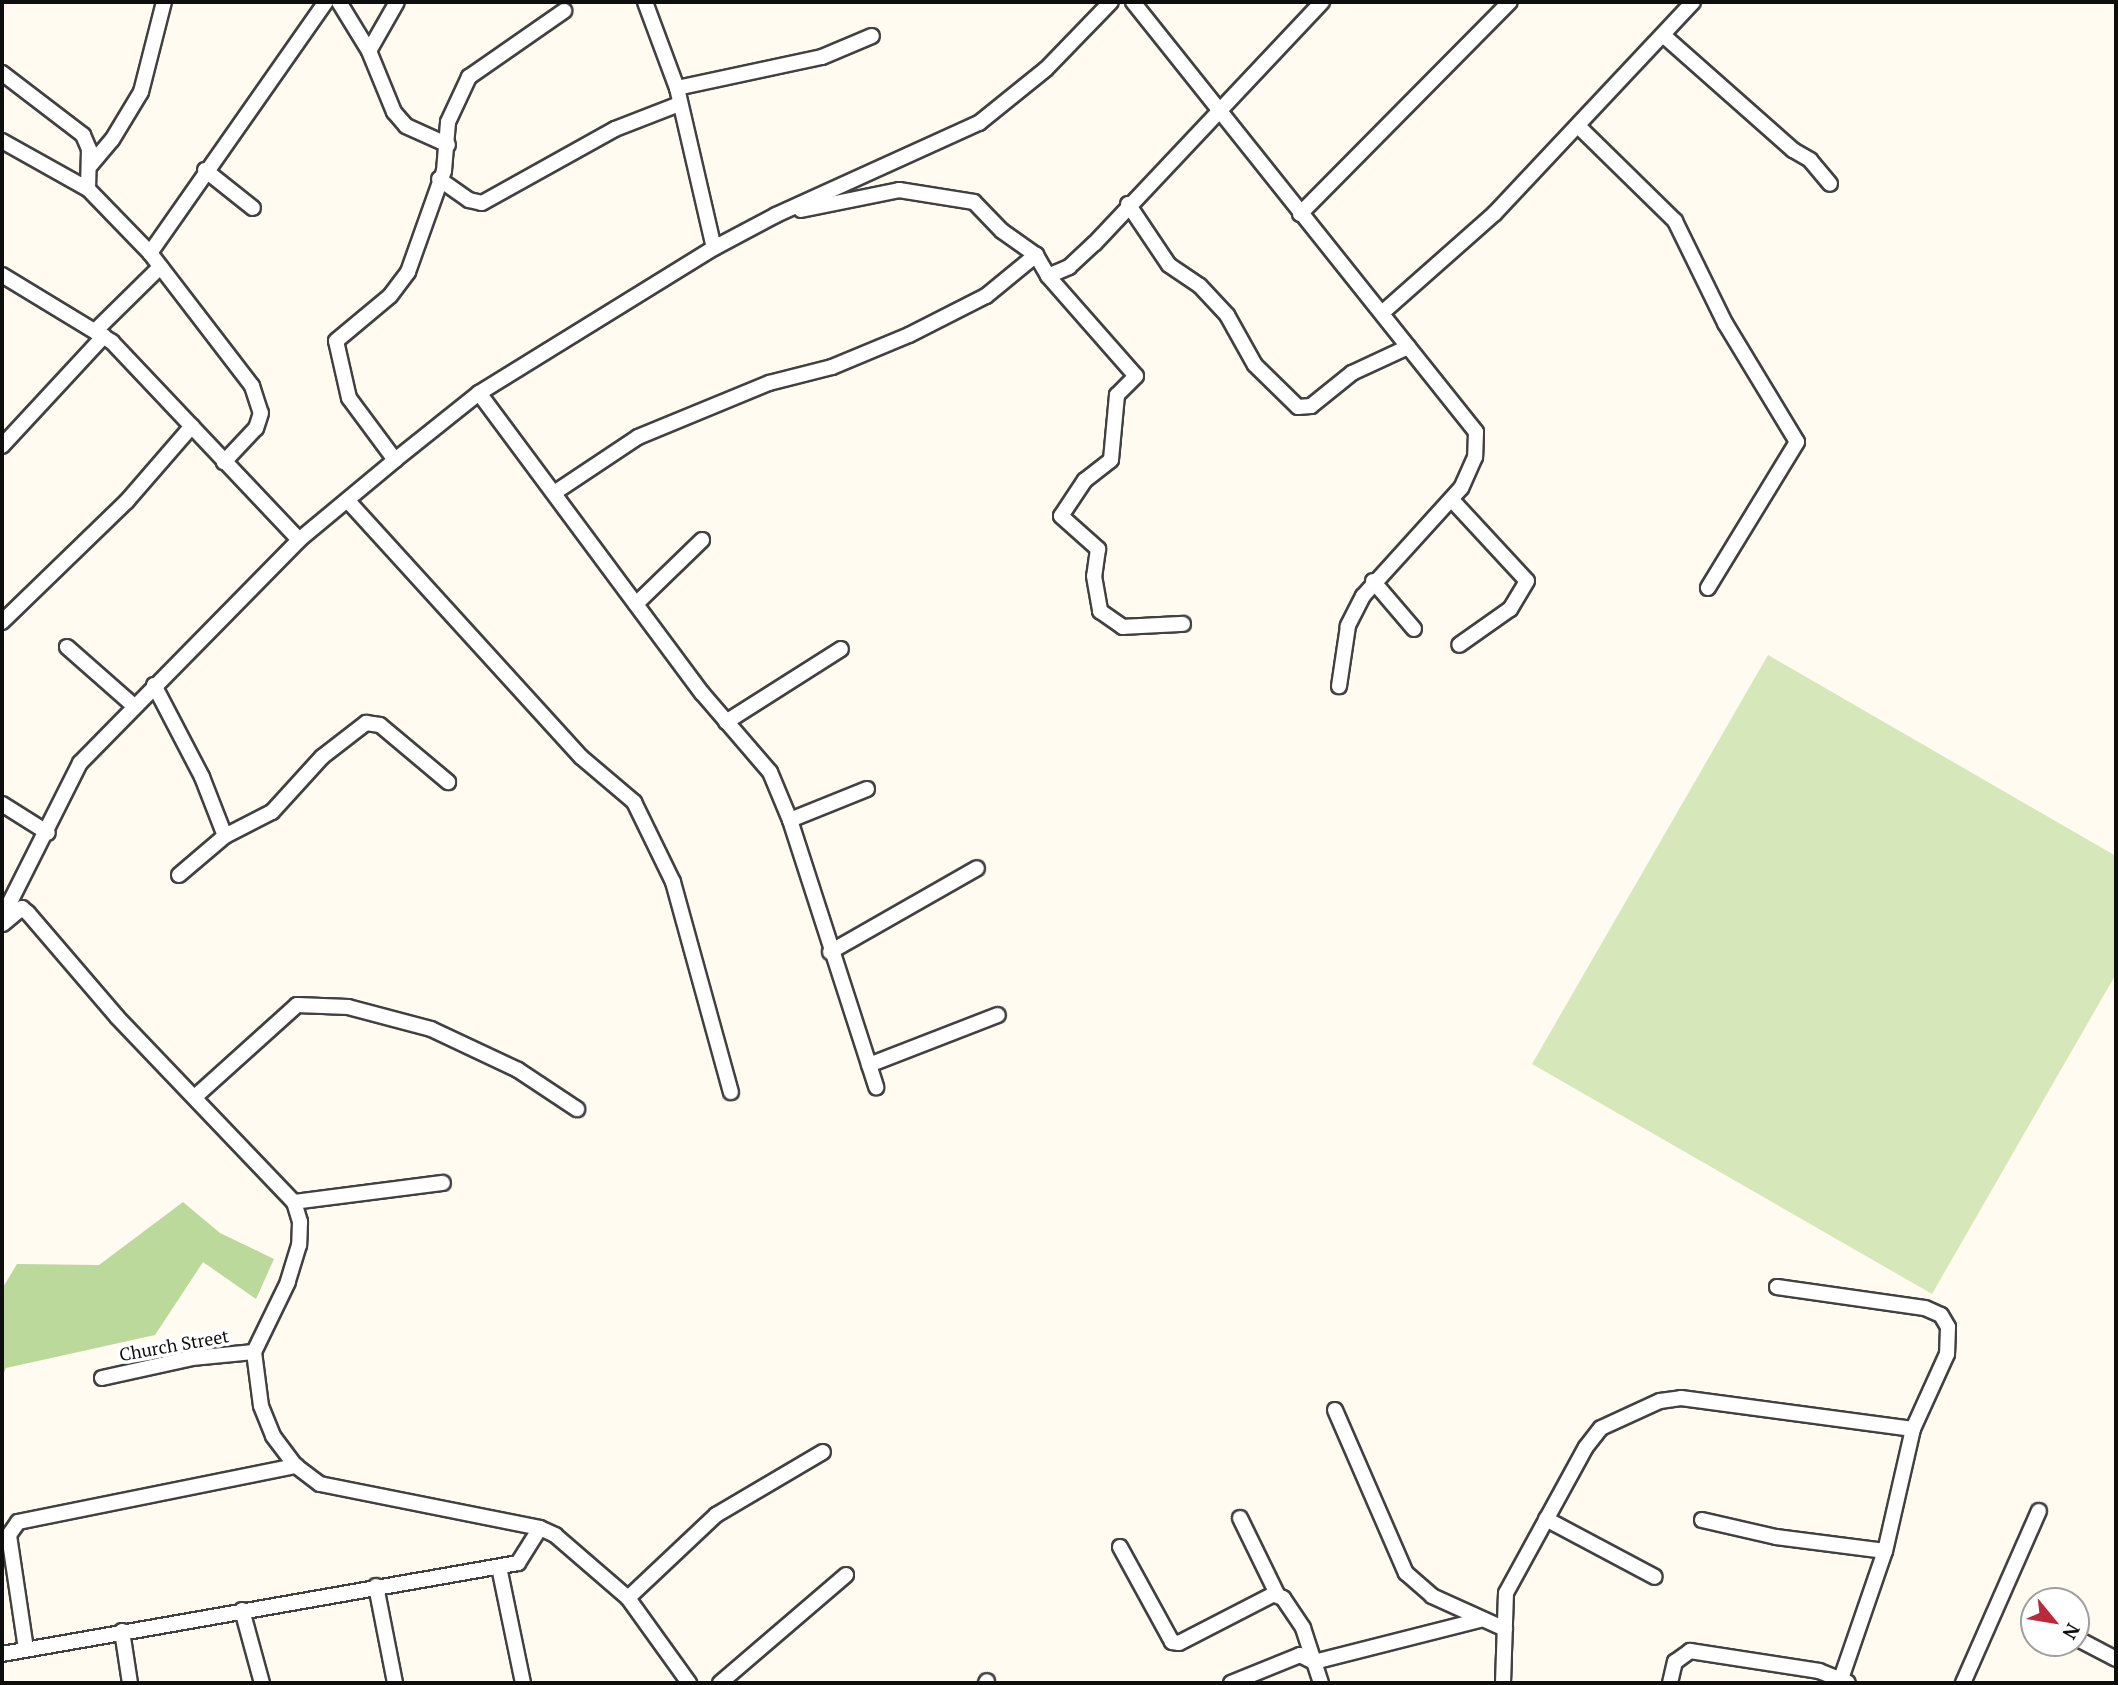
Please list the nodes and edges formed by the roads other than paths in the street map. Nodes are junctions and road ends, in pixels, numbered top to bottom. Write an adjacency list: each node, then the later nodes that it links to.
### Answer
1 (164, 2): 22 (street)
2 (326, 2): 23 (street)
3 (339, 2): 14 (street)
4 (397, 2): 14 (street)
5 (645, 2): 16 (street)
6 (1133, 2): 18 (street)
7 (1322, 2): 18 (street)
8 (1510, 2): 29 (street)
9 (1693, 2): 12 (street)
10 (1102, 5): 30 (street)
11 (564, 12): 21 (street)
12 (1662, 35): 19 (street); 25 (street)
13 (872, 36): 16 (street)
14 (369, 51): 21 (street)
15 (2, 73): 22 (street)
16 (677, 88): 17 (street)
17 (679, 104): 24 (street); 31 (street)
18 (1218, 110): 27 (street); 29 (street)
19 (1578, 126): 37 (street); 51 (street)
20 (2, 141): 26 (street)
21 (448, 145): 24 (street)
22 (89, 167): 26 (street)
23 (205, 170): 28 (street); 32 (street)
24 (439, 179): 43 (street)
25 (1830, 184)
26 (88, 189): 32 (street)
27 (1128, 204): 36 (street); 39 (street)
28 (253, 208)
29 (1300, 214): 37 (street)
30 (776, 215): 31 (street); 33 (street)
31 (715, 248): 40 (street)
32 (150, 253): 34 (street)
33 (1036, 255): 36 (street); 45 (street)
34 (160, 267): 38 (street); 44 (street)
35 (2, 275): 38 (street)
36 (1048, 276): 54 (street)
37 (1382, 313): 39 (street)
38 (100, 333): 41 (street); 42 (street)
39 (1408, 347): 46 (street)
40 (479, 393): 43 (street); 45 (street)
41 (192, 426): 44 (street); 53 (street)
42 (2, 446)
43 (395, 460): 47 (street)
44 (224, 462): 48 (street)
45 (554, 493): 52 (street)
46 (1452, 500): 50 (street); 56 (street)
47 (348, 501): 48 (street); 77 (street)
48 (299, 540): 59 (street)
49 (702, 540): 52 (street)
50 (1373, 581): 55 (street); 60 (street)
51 (1708, 588)
52 (636, 604): 62 (street)
53 (2, 622)
54 (1183, 624)
55 (1413, 629)
56 (1459, 645)
57 (67, 648): 61 (street)
58 (841, 649): 62 (street)
59 (155, 685): 61 (street); 68 (street)
60 (1339, 686)
61 (134, 706): 67 (street)
62 (726, 722): 66 (street)
63 (448, 782): 68 (street)
64 (867, 789): 66 (street)
65 (2, 804): 67 (street)
66 (790, 820): 73 (street)
67 (48, 833): 71 (street)
68 (225, 836): 70 (street)
69 (977, 868): 73 (street)
70 (180, 876)
71 (2, 918)
72 (2, 925): 78 (street)
73 (830, 952): 75 (street)
74 (998, 1015): 75 (street)
75 (869, 1065): 76 (street)
76 (876, 1087)
77 (731, 1093)
78 (196, 1096): 79 (street); 81 (street)
79 (577, 1108)
80 (443, 1183): 81 (street)
81 (294, 1202): 83 (street)
82 (1777, 1287): 86 (street)
83 (254, 1352): 84 (street, Church Street); 88 (street)
84 (102, 1378)
85 (1335, 1410): 103 (street)
86 (1913, 1429): 91 (street); 95 (street)
87 (823, 1452): 101 (street)
88 (296, 1466): 93 (street); 107 (street)
89 (2039, 1511): 122 (street)
90 (1240, 1518): 100 (street)
91 (1546, 1519): 98 (street); 104 (street)
92 (1702, 1520): 95 (street)
93 (540, 1528): 96 (street); 101 (street)
94 (1120, 1547): 100 (street)
95 (1885, 1551): 111 (street)
96 (499, 1567): 99 (street); 115 (street)
97 (846, 1576): 117 (street)
98 (1655, 1577)
99 (376, 1586): 102 (street); 114 (street)
100 (1278, 1596): 110 (street)
101 (628, 1598): 116 (street)
102 (242, 1610): 105 (street); 113 (street)
103 (1480, 1620): 104 (street); 110 (street)
104 (1505, 1629): 120 (street)
105 (122, 1631): 107 (street); 112 (street)
106 (2090, 1645): 109 (street)
107 (26, 1649): 108 (street)
108 (2, 1654)
109 (2116, 1659)
110 (1314, 1662): 118 (street); 119 (street)
111 (1845, 1681): 121 (street)
112 (130, 1683)
113 (262, 1683)
114 (396, 1683)
115 (523, 1683)
116 (689, 1683)
117 (720, 1683)
118 (1231, 1683)
119 (1321, 1683)
120 (1503, 1683)
121 (1670, 1683)
122 (1963, 1683)

